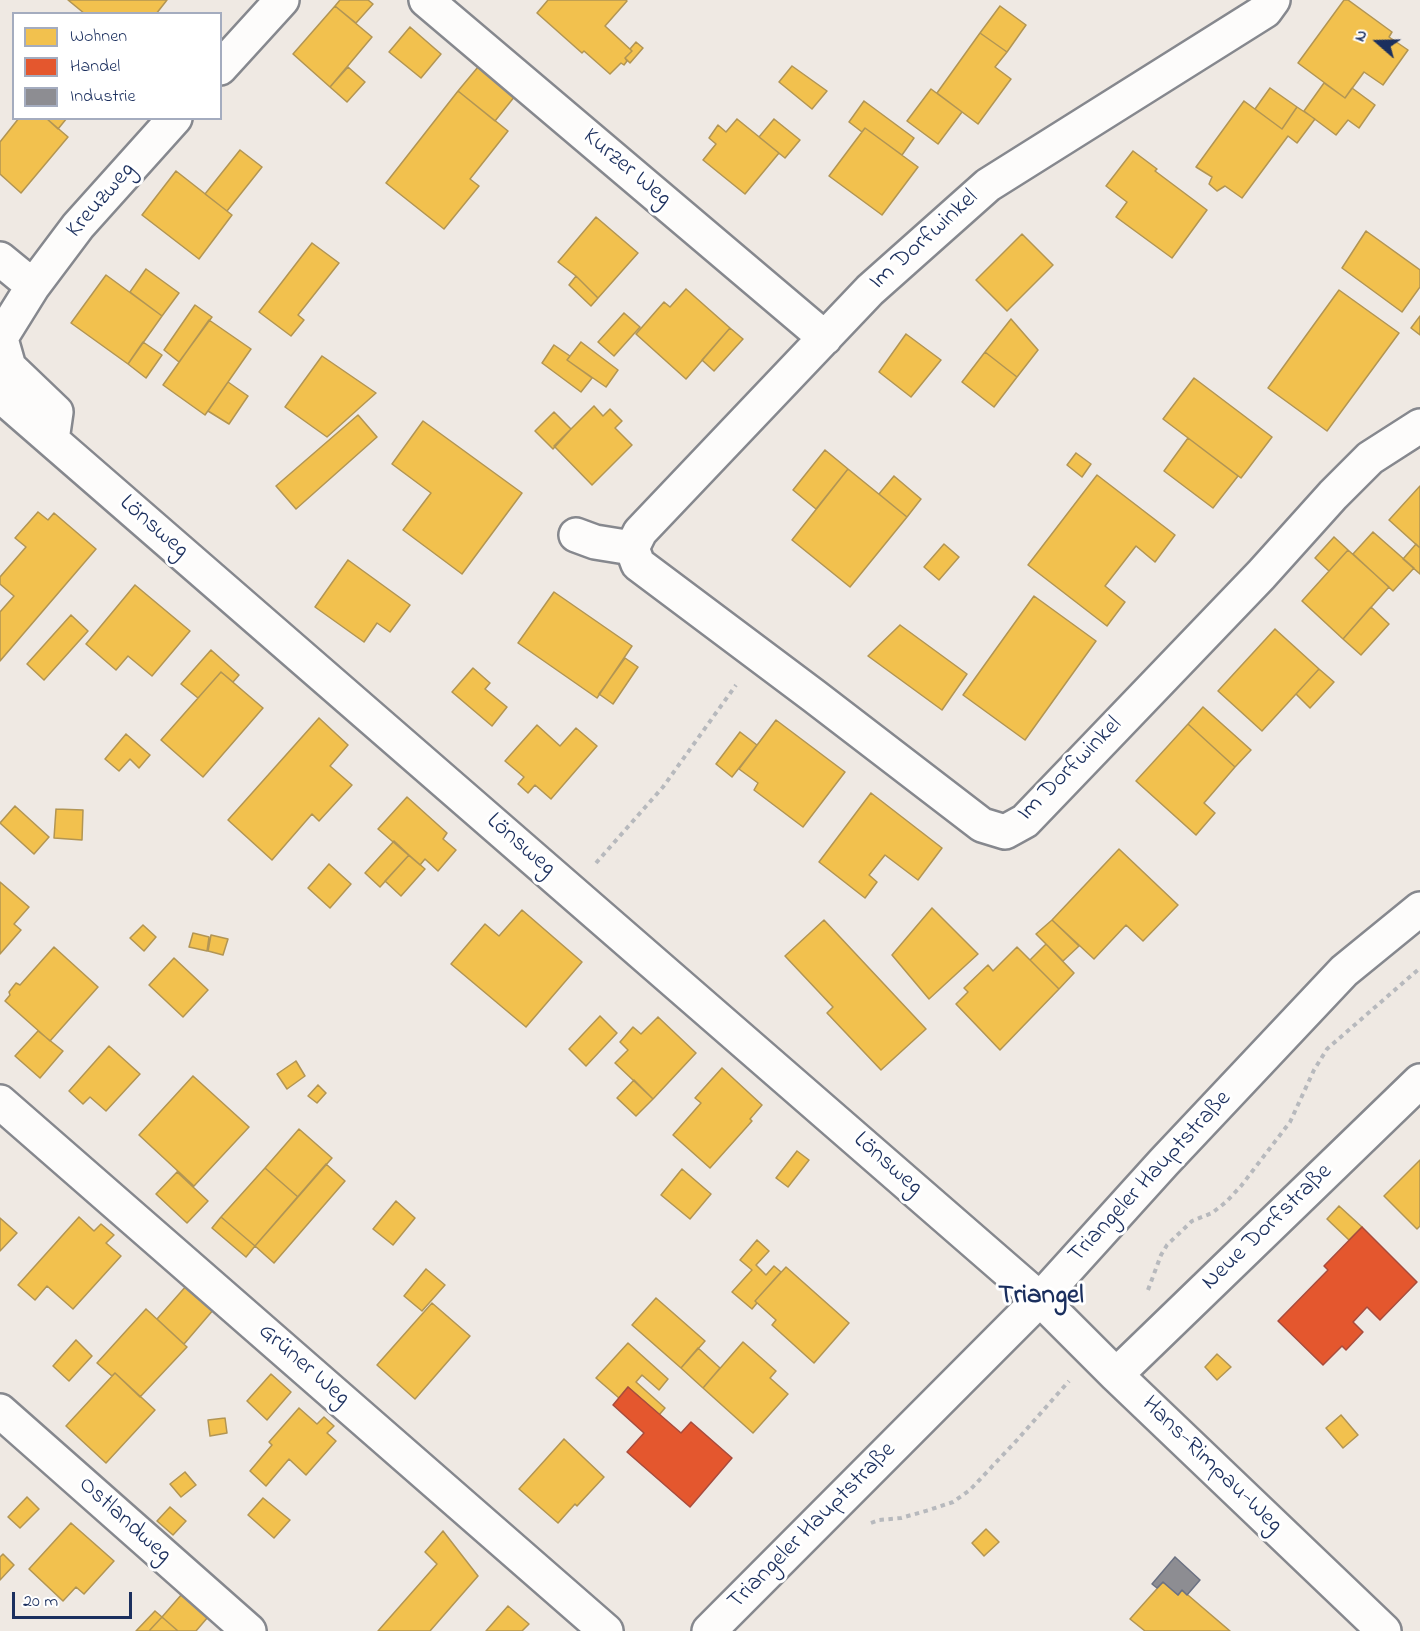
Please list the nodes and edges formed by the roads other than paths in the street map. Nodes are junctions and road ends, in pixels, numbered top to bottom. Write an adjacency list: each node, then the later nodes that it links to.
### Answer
1 (282, 0): 4 (street)
2 (426, 0): 8 (street, Kurzer Weg)
3 (1273, 0): 8 (street, Im Dorfwinkel)
4 (222, 66)
5 (173, 120): 7 (street, Kreuzweg)
6 (0, 259): 7 (street)
7 (33, 286): 9 (street, Kreuzweg)
8 (825, 338): 14 (street, Im Dorfwinkel)
9 (0, 339): 12 (street)
10 (0, 394): 12 (street, Lönsweg)
11 (1420, 426): 14 (street, Im Dorfwinkel)
12 (52, 440): 18 (street, Lönsweg)
13 (576, 536): 14 (street)
14 (632, 548)
15 (1420, 909): 18 (street, Triangeler Hauptstraße)
16 (1420, 1081): 19 (street, Neue Dorfstraße)
17 (0, 1102): 22 (street, Grüner Weg)
18 (1040, 1299): 19 (street, Hans-Rimpau-Weg); 23 (street, Triangeler Hauptstraße)
19 (1106, 1364): 24 (street, Hans-Rimpau-Weg)
20 (0, 1411): 21 (street, Ostlandweg)
21 (249, 1631)
22 (606, 1631)
23 (709, 1631)
24 (1384, 1631)

